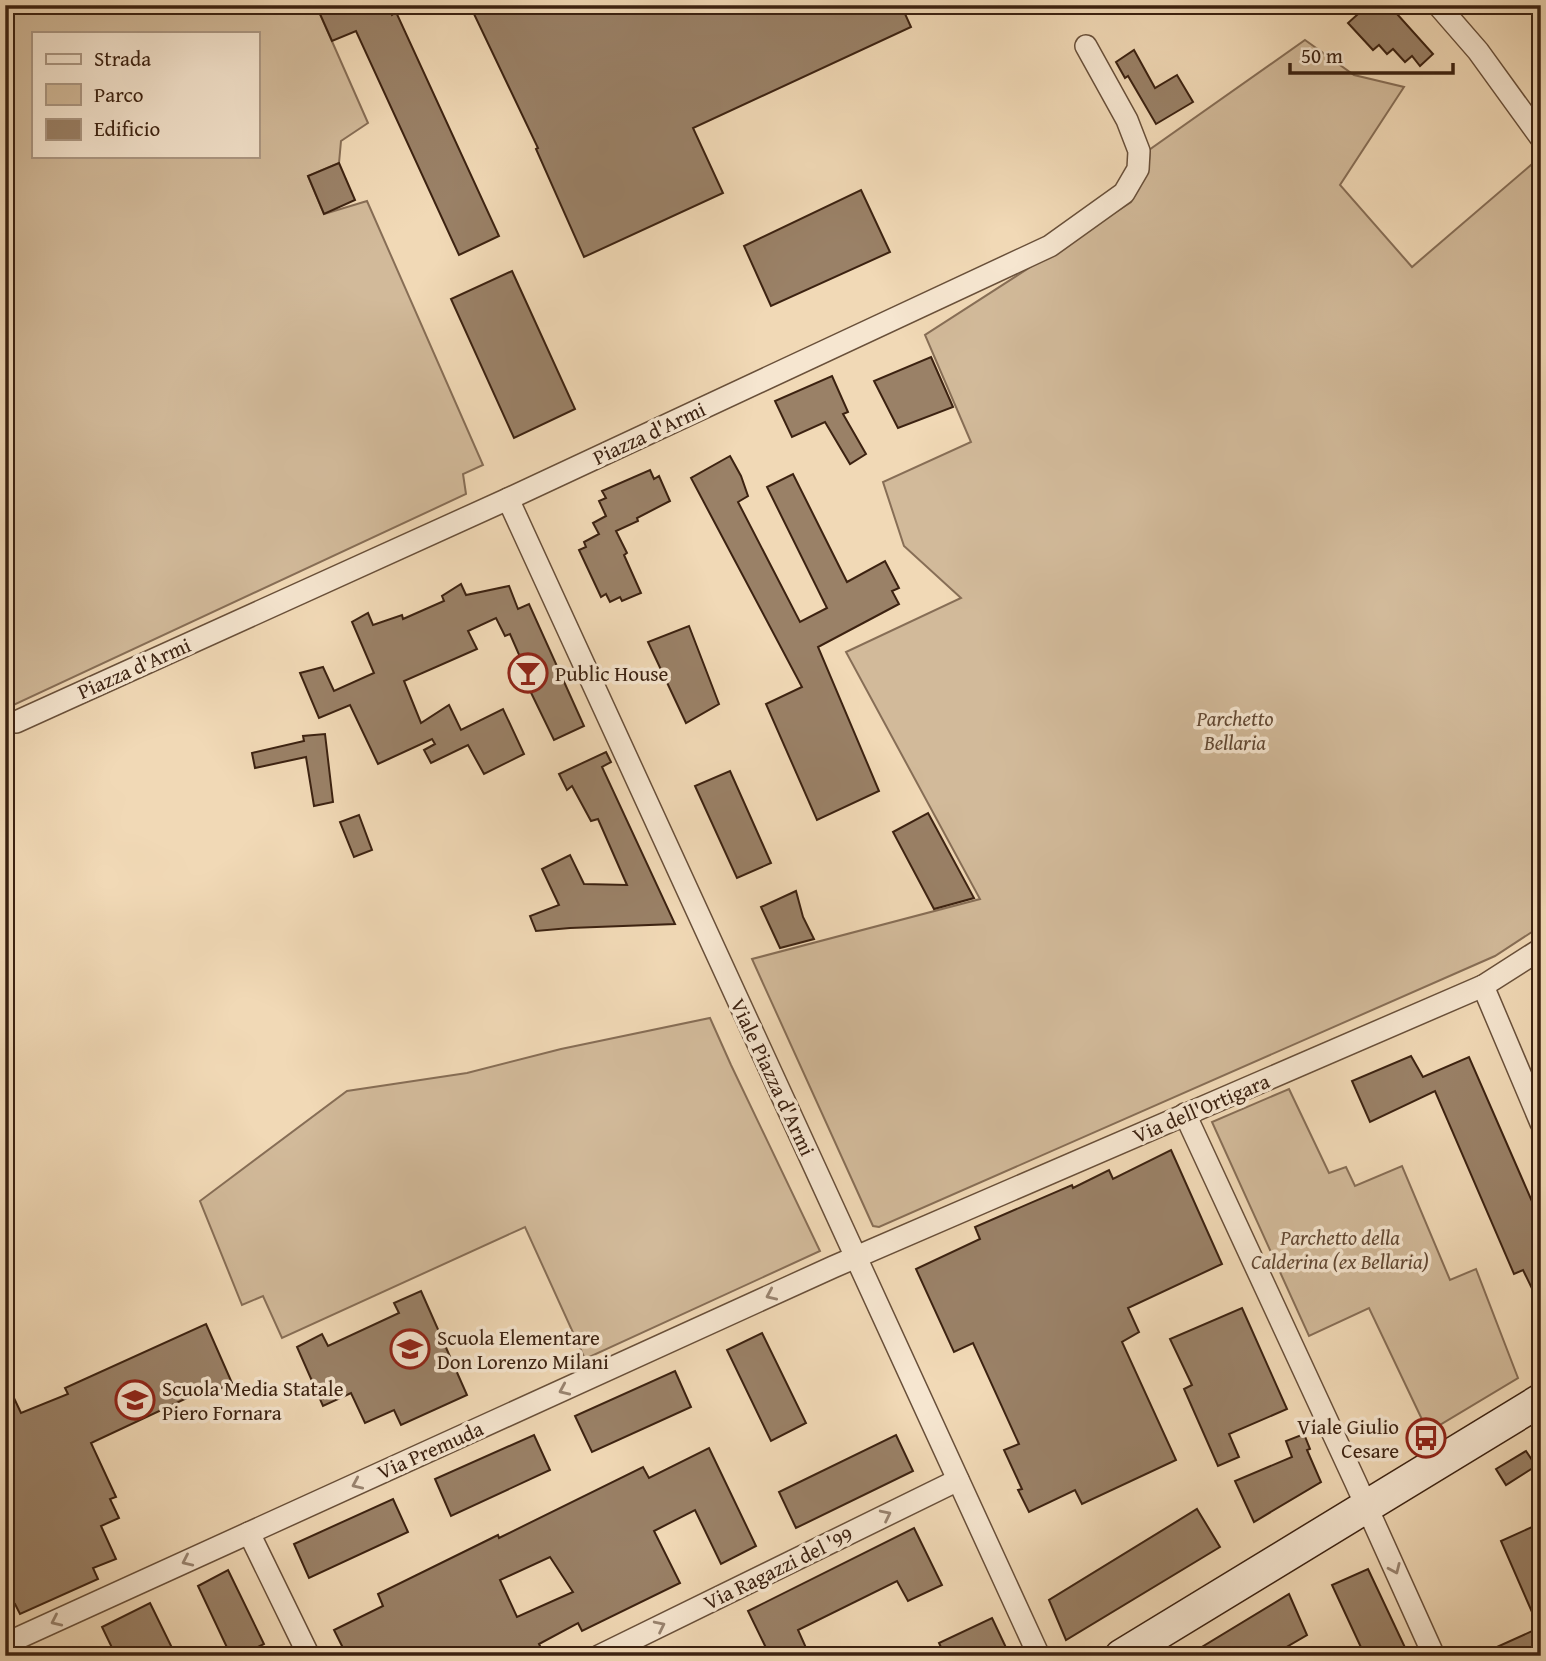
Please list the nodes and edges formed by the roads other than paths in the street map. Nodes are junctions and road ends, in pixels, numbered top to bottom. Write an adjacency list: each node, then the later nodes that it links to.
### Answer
1 (1438, 5): 3 (street)
2 (1086, 46): 4 (street, Piazza d'Armi)
3 (1541, 138)
4 (508, 499): 5 (street, Piazza d'Armi); 10 (street, Viale Piazza d'Armi)
5 (16, 722)
6 (1541, 949): 7 (street, Via dell'Ortigara)
7 (1483, 986): 8 (street, Via dell'Ortigara); 9 (street)
8 (1185, 1114): 10 (street, Via dell'Ortigara); 13 (street)
9 (1541, 1123)
10 (856, 1257): 12 (street, Viale Piazza d'Armi); 14 (street, Via Premuda, one-way to 14)
11 (1541, 1400): 13 (main road)
12 (958, 1480): 17 (street, Via Ragazzi del '99, one-way to 12); 18 (street, Viale Piazza d'Armi)
13 (1367, 1506): 19 (main road); 20 (street, one-way to 20)
14 (249, 1533): 15 (street, Via Premuda, one-way to 15); 16 (street)
15 (5, 1644)
16 (309, 1656)
17 (599, 1656)
18 (1039, 1656)
19 (1121, 1656)
20 (1434, 1656)

